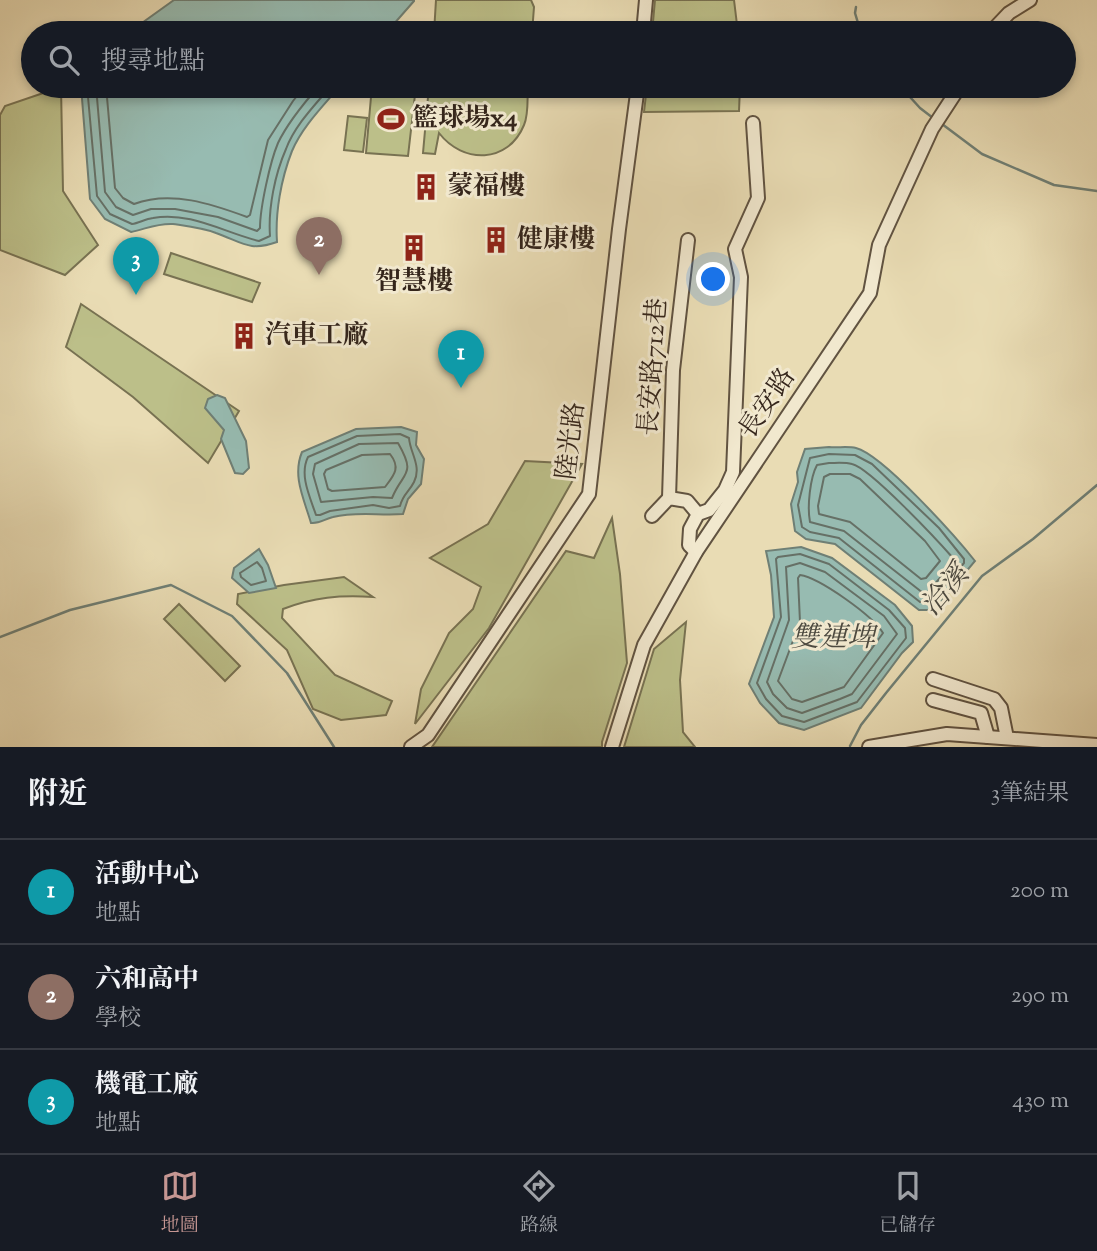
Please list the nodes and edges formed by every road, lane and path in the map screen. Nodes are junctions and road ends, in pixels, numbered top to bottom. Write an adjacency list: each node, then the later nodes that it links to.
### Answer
1 (646, 0): 3 (street)
2 (1030, 0): 4 (street)
3 (644, 21)
4 (1001, 21)
5 (636, 98): 18 (street, 陸光路)
6 (953, 98): 12 (street, 長安路)
7 (752, 123): 10 (street)
8 (688, 240): 9 (street, 長安路712巷)
9 (669, 498): 10 (street); 11 (street)
10 (698, 514): 12 (street)
11 (652, 516)
12 (695, 552): 19 (street, 長安路)
13 (933, 679): 16 (street)
14 (933, 700): 15 (street)
15 (988, 737): 16 (street); 20 (street)
16 (1007, 738): 17 (street)
17 (1097, 745)
18 (411, 747)
19 (612, 747)
20 (869, 747)

